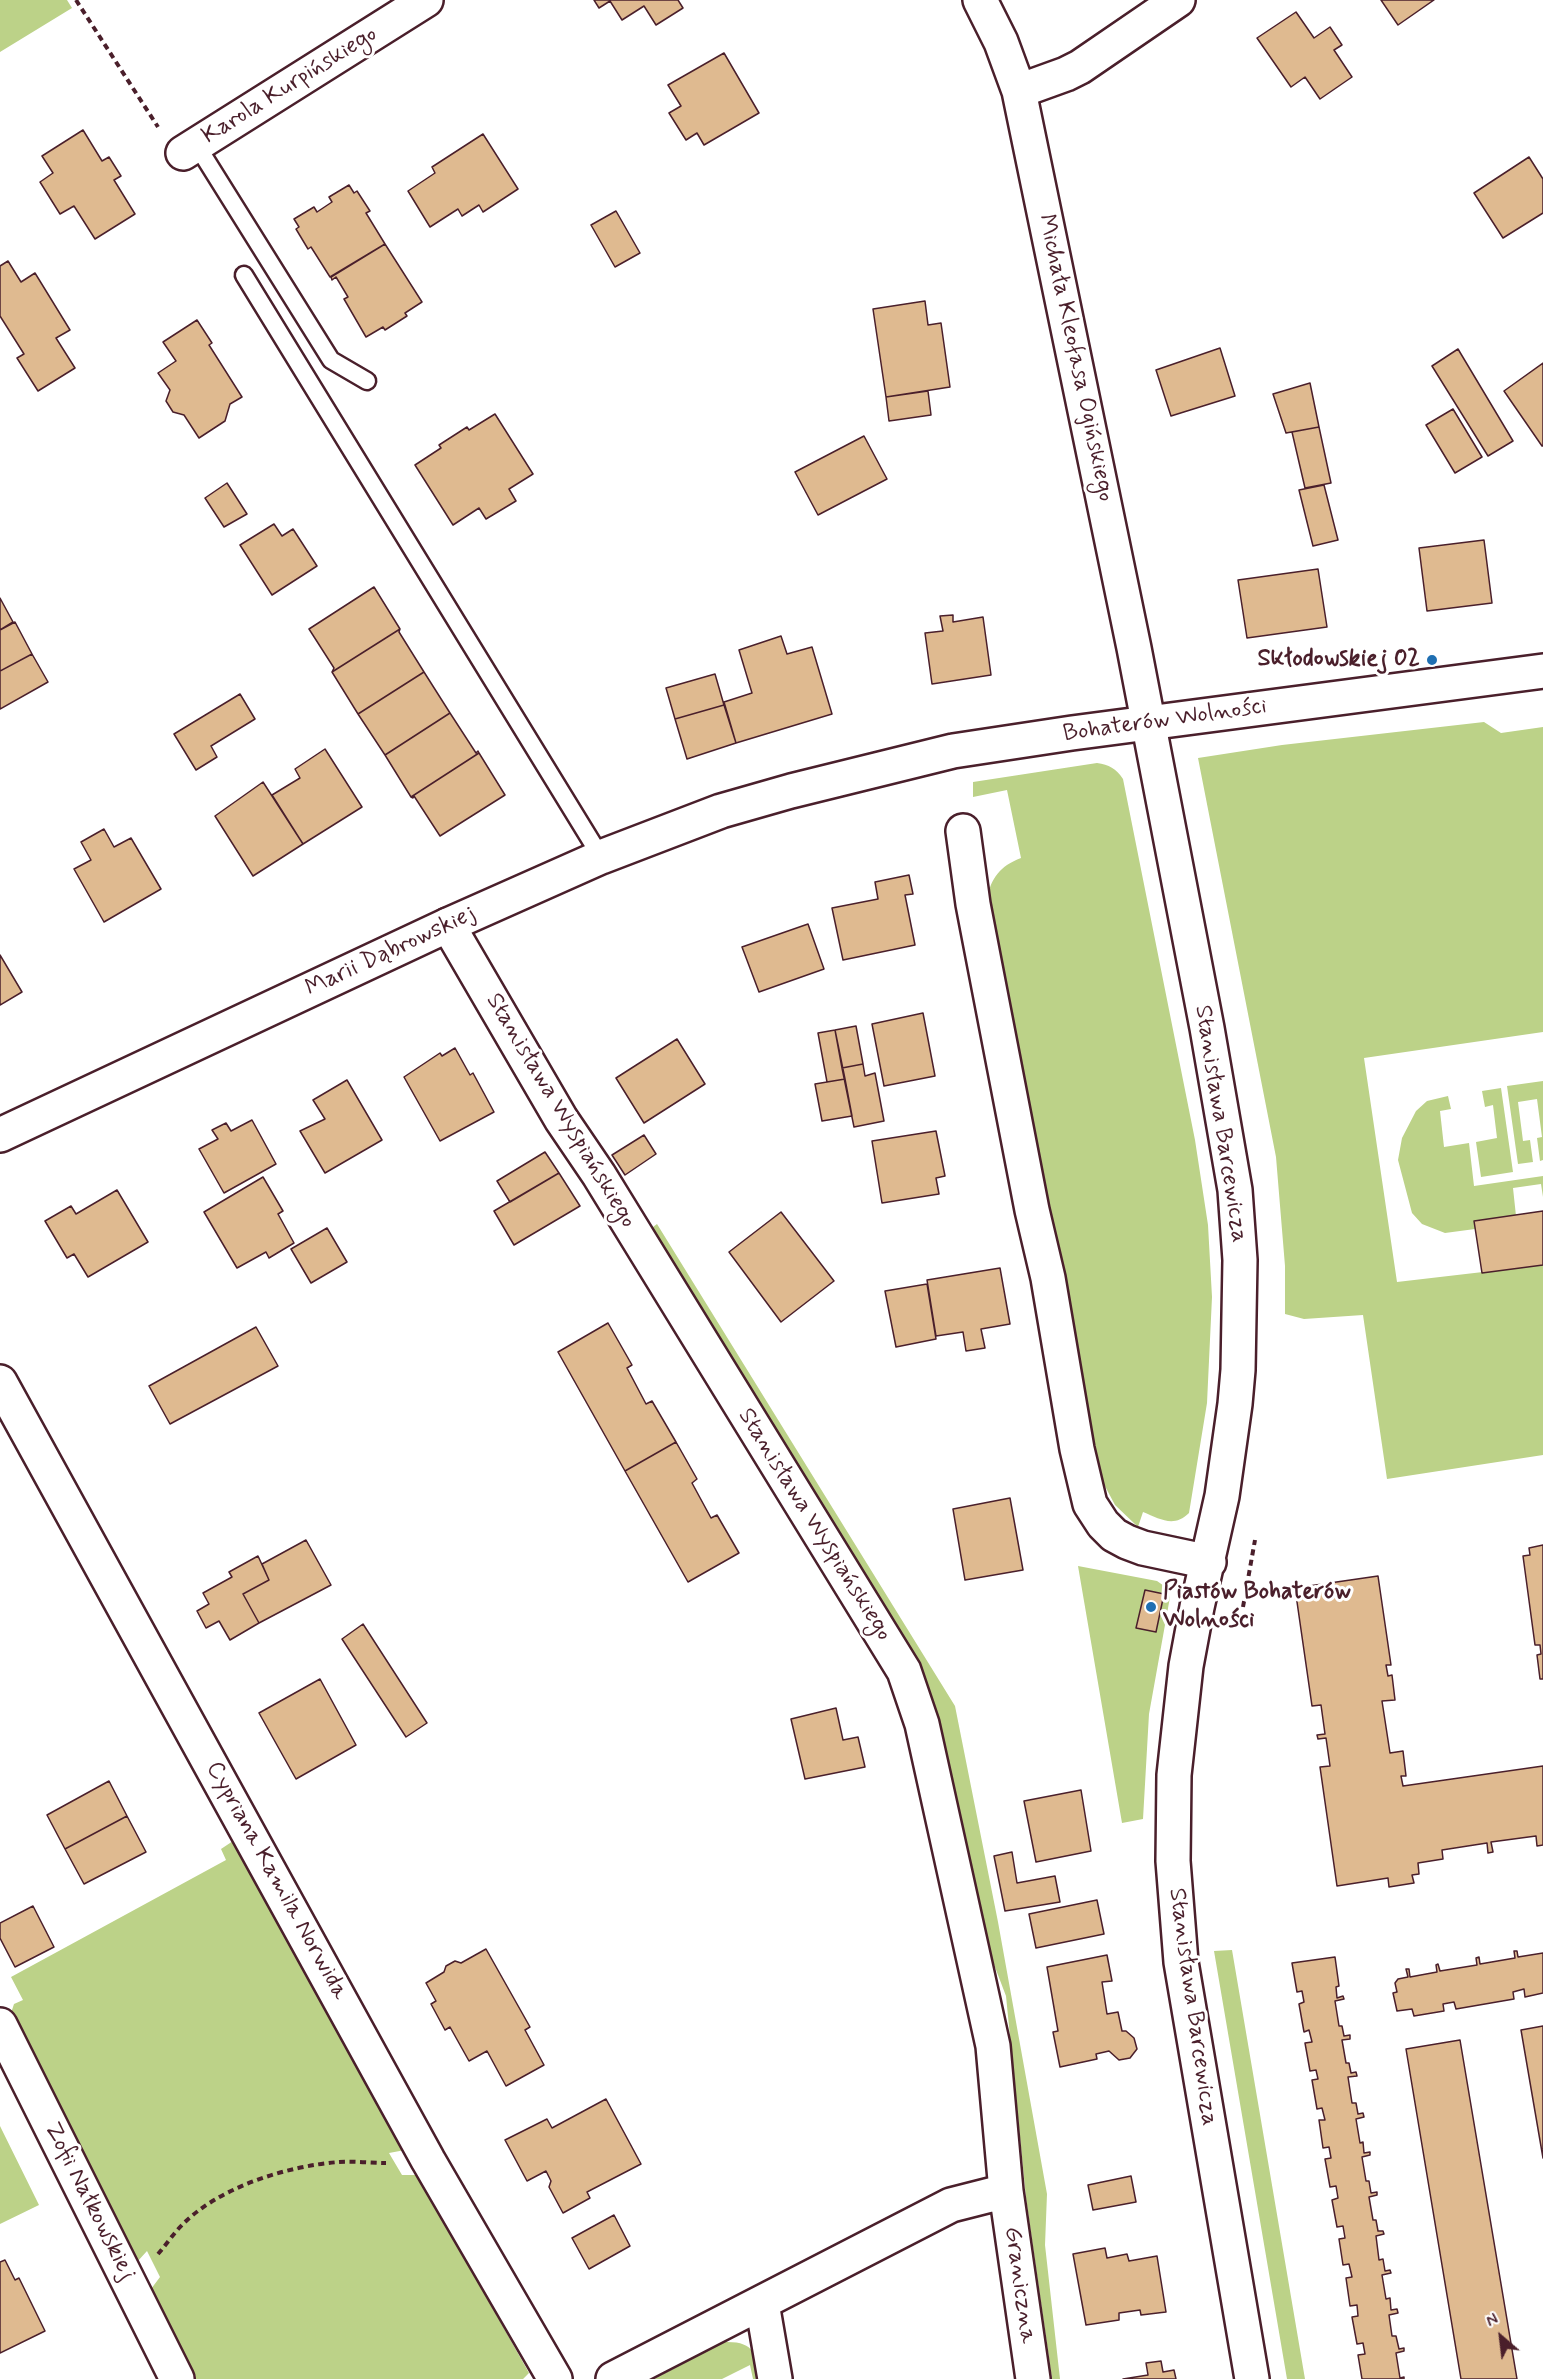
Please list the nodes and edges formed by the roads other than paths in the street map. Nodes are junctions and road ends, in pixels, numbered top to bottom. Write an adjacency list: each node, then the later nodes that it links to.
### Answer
1 (426, 0): 5 (street, Karola Kurpińskiego)
2 (980, 0): 4 (street, Michała Kleofasa Ogińskiego)
3 (1178, 0): 4 (street)
4 (1020, 91): 9 (street, Michała Kleofasa Ogińskiego)
5 (190, 149): 7 (lane)
6 (244, 275): 12 (lane)
7 (367, 381)
8 (1543, 672): 9 (street, Bohaterów Wolności)
9 (1147, 724): 10 (street, Bohaterów Wolności); 16 (street, Stanisława Barcewicza)
10 (791, 791): 12 (street, Marii Dąbrowskiej)
11 (963, 831): 16 (street)
12 (601, 857): 13 (street, Marii Dąbrowskiej)
13 (448, 925): 14 (street, Marii Dąbrowskiej); 18 (street, Stanisława Wyspiańskiego)
14 (0, 1135)
15 (0, 1382): 21 (street, Cypriana Kamila Norwida)
16 (1209, 1562): 25 (street, Stanisława Barcewicza)
17 (0, 2025): 20 (street, Zofii Nałkowskiej)
18 (1006, 2191): 19 (street); 24 (street, Graniczna)
19 (762, 2303): 22 (street); 23 (street)
20 (177, 2379)
21 (555, 2379)
22 (613, 2379)
23 (776, 2379)
24 (1033, 2379)
25 (1252, 2379)

